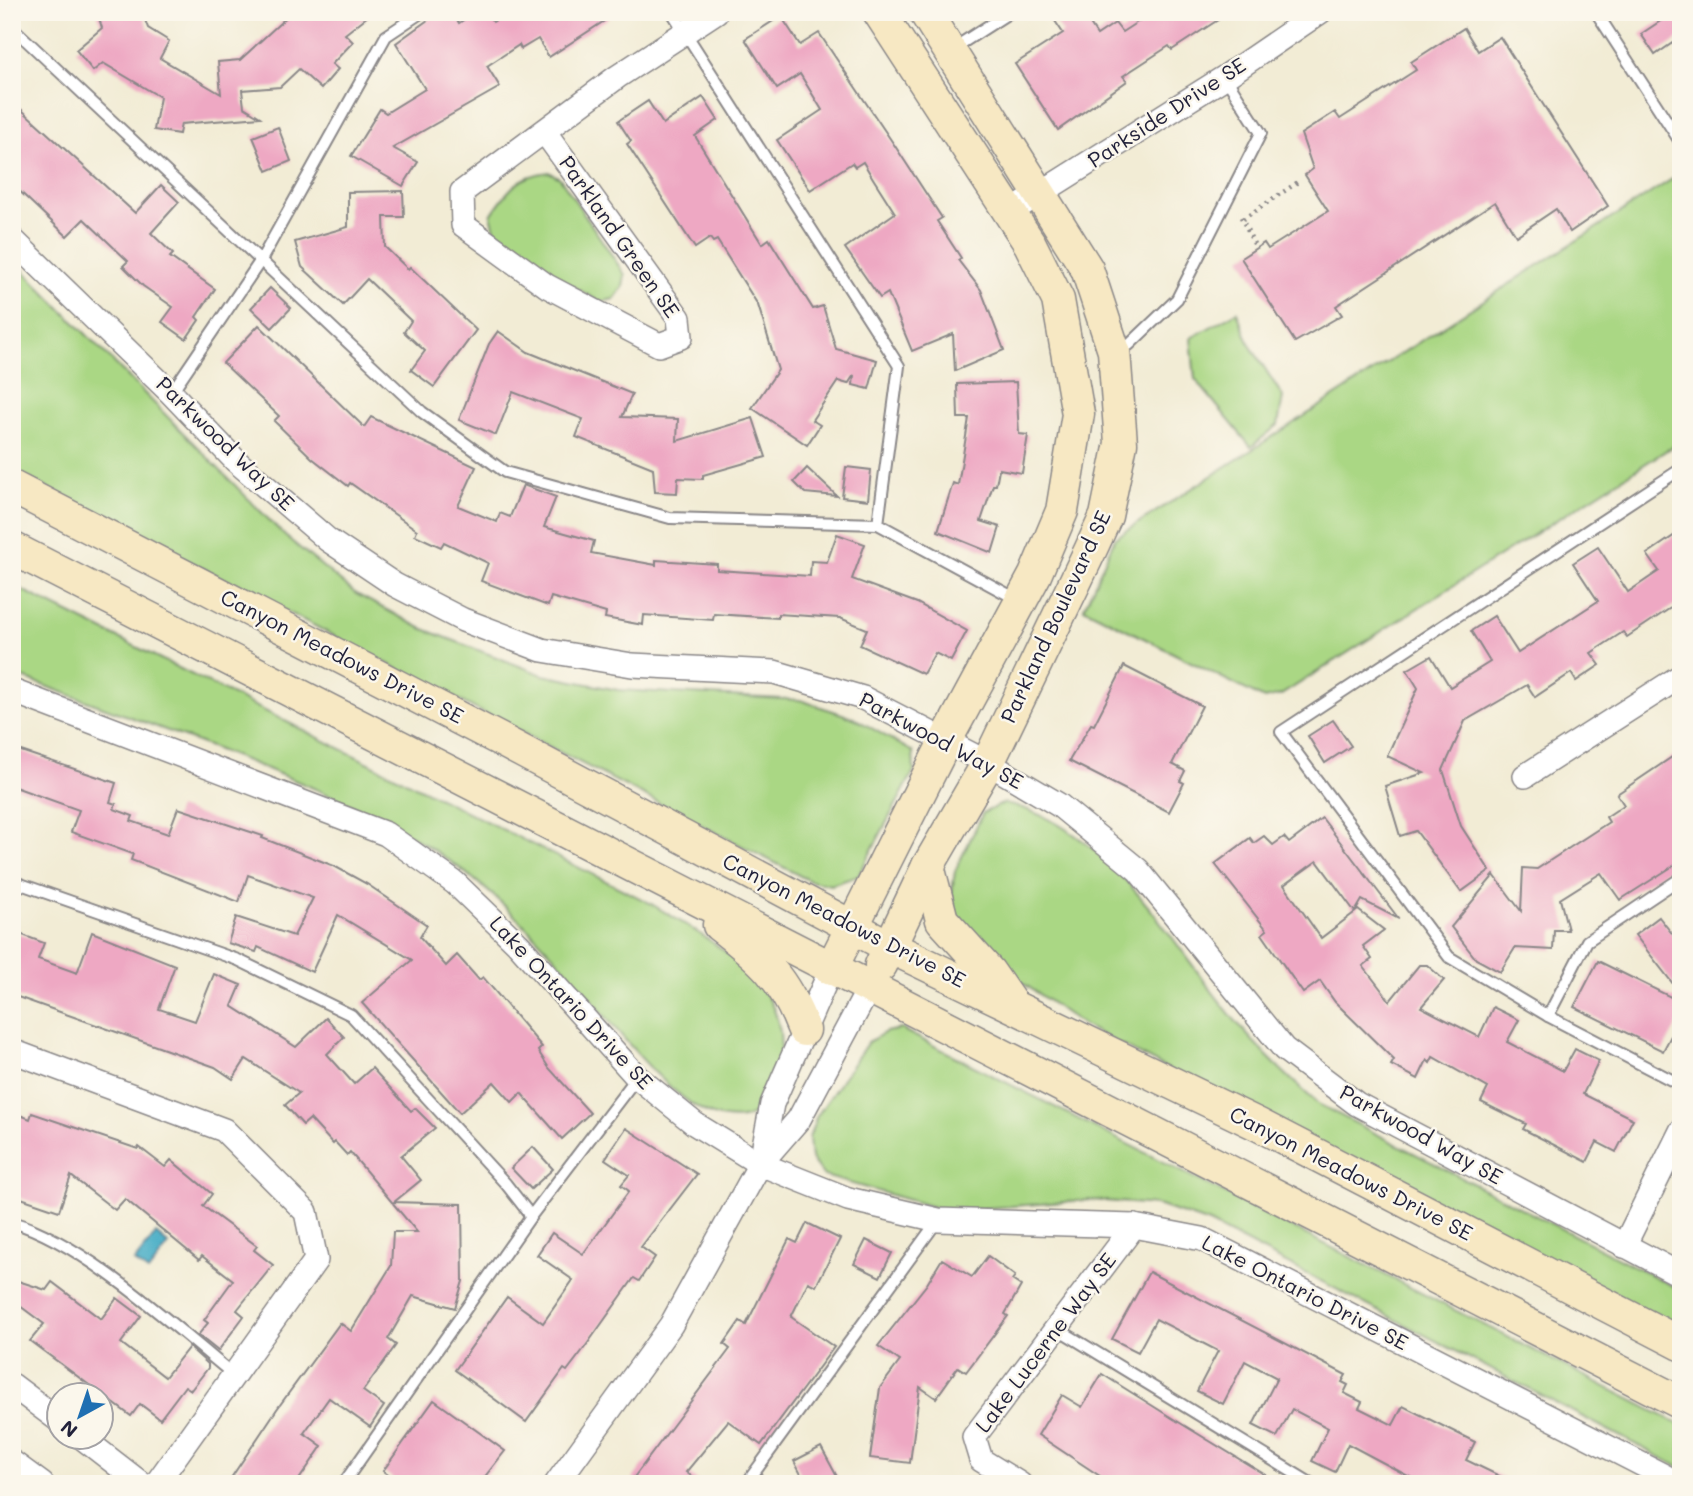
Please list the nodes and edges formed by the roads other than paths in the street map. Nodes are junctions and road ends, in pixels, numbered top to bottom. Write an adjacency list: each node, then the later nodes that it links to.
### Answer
1 (422, 12): 18 (lane)
2 (672, 12): 10 (lane)
3 (716, 12): 10 (street, Parkland Green SE)
4 (879, 12): 16 (main road, Parkland Boulevard SE)
5 (925, 12): 11 (main road, Parkland Boulevard SE)
6 (1010, 12): 11 (lane)
7 (1320, 12): 12 (street, Parkside Drive SE)
8 (1596, 12): 14 (lane)
9 (12, 27): 18 (lane)
10 (686, 33): 13 (street, Parkland Green SE); 24 (lane)
11 (950, 51): 15 (main road, Parkland Boulevard SE)
12 (1225, 77): 15 (street, Parkside Drive SE); 19 (lane)
13 (544, 131): 13 (street, Parkland Green SE)
14 (1681, 144)
15 (1041, 192): 16 (street, Parkside Drive SE); 19 (main road, Parkland Boulevard SE)
16 (1012, 211): 20 (main road, Parkland Boulevard SE)
17 (12, 239): 21 (street, Parkwood Way SE)
18 (261, 260): 21 (lane); 24 (lane)
19 (1114, 351): 20 (main road); 30 (main road, Parkland Boulevard SE)
20 (1069, 357): 26 (main road, Parkland Boulevard SE)
21 (171, 393): 29 (street, Parkwood Way SE)
22 (1681, 469): 41 (lane)
23 (12, 487): 36 (main road, Canyon Meadows Drive SE)
24 (878, 524): 26 (lane)
25 (12, 548): 33 (main road)
26 (1021, 602): 29 (main road, Parkland Boulevard SE)
27 (1681, 676): 31 (street)
28 (12, 691): 44 (street, Lake Ontario Drive SE)
29 (946, 740): 30 (street, Parkwood Way SE); 36 (main road, Parkland Boulevard SE)
30 (988, 763): 32 (main road, Parkland Boulevard SE); 52 (street, Parkwood Way SE)
31 (1525, 776)
32 (928, 866): 37 (main road, Parkland Boulevard SE); 40 (main road)
33 (658, 877): 38 (main road); 42 (main road)
34 (1681, 878): 41 (lane)
35 (12, 881): 48 (lane)
36 (851, 926): 37 (main road, Canyon Meadows Drive SE); 38 (main road, Parkland Boulevard SE)
37 (890, 947): 39 (main road, Parkland Boulevard SE); 40 (main road, Canyon Meadows Drive SE)
38 (831, 969): 39 (main road); 42 (street)
39 (869, 988): 47 (street); 58 (main road)
40 (1015, 1009): 55 (main road, Canyon Meadows Drive SE)
41 (1548, 1016): 45 (lane)
42 (804, 1030): 47 (street)
43 (12, 1051): 56 (street)
44 (638, 1077): 47 (street, Lake Ontario Drive SE); 48 (lane)
45 (1681, 1085)
46 (1681, 1131): 52 (street)
47 (760, 1164): 49 (street, Lake Ontario Drive SE); 67 (street)
48 (531, 1216): 66 (lane)
49 (938, 1220): 51 (street, Lake Ontario Drive SE); 62 (lane)
50 (12, 1222): 56 (lane)
51 (1134, 1226): 54 (street, Lake Lucerne Way SE); 70 (street, Lake Ontario Drive SE)
52 (1624, 1247): 53 (street, Parkwood Way SE)
53 (1681, 1275)
54 (1058, 1329): 68 (street, Lake Lucerne Way SE); 69 (lane)
55 (1681, 1344)
56 (234, 1375): 65 (street)
57 (12, 1385): 59 (street)
58 (1681, 1403)
59 (46, 1410)
60 (97, 1450): 64 (street)
61 (12, 1461): 63 (street)
62 (749, 1483)
63 (42, 1484)
64 (142, 1484)
65 (156, 1484)
66 (343, 1484)
67 (556, 1484)
68 (1020, 1484)
69 (1312, 1484)
70 (1680, 1484)

